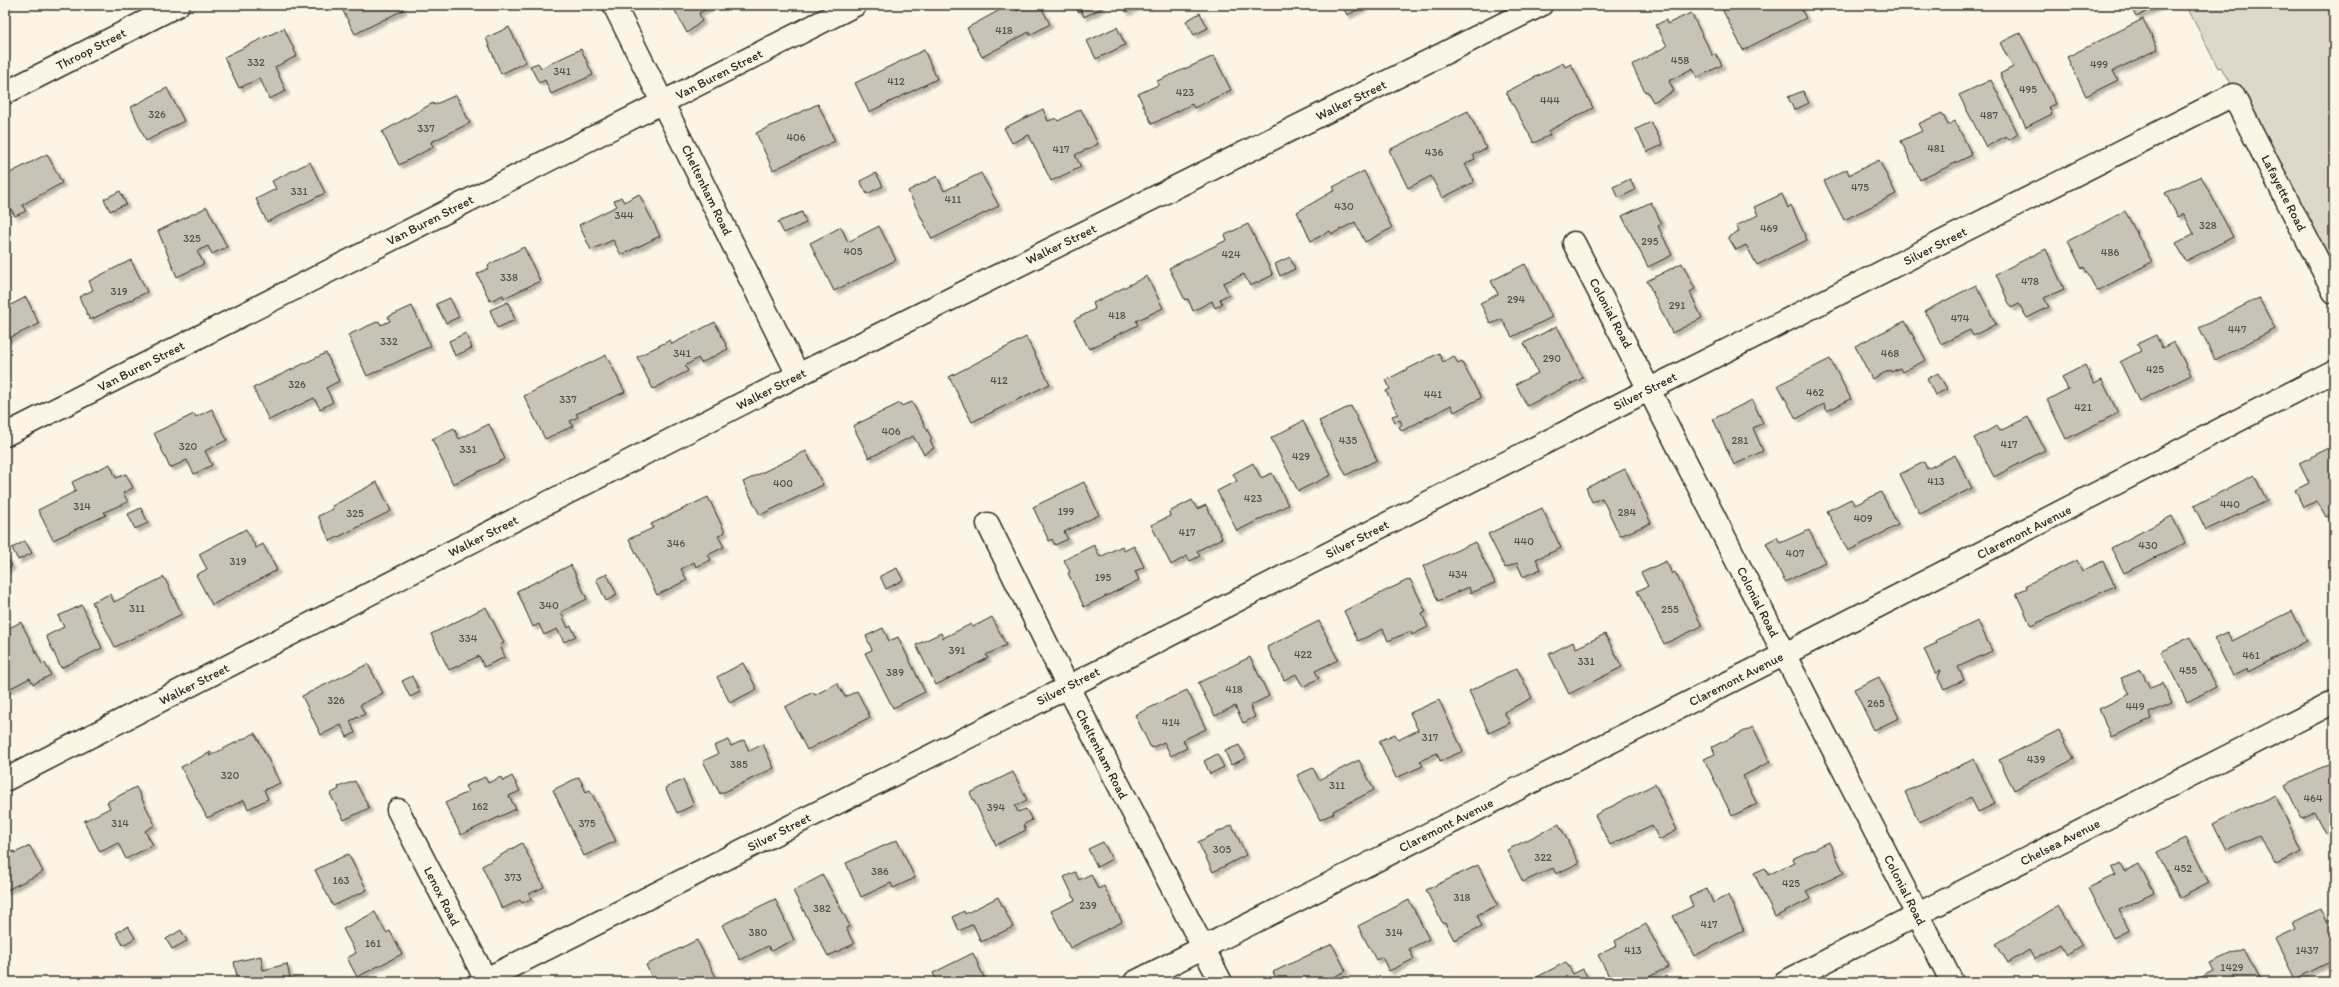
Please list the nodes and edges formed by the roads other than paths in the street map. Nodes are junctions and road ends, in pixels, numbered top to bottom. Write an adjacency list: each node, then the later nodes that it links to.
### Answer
1 (178, 5): 5 (street, Throop Street)
2 (614, 5): 7 (street, Cheltenham Road)
3 (855, 5): 7 (street, Van Buren Street)
4 (1541, 5): 11 (street, Walker Street)
5 (5, 93)
6 (2233, 95): 9 (street, Lafayette Road); 12 (street, Silver Street)
7 (663, 102): 11 (street, Cheltenham Road); 13 (street, Van Buren Street)
8 (1574, 243): 12 (street, Colonial Road)
9 (2334, 292)
10 (2334, 371): 15 (street, Claremont Avenue)
11 (798, 375): 18 (street, Walker Street)
12 (1650, 389): 15 (street, Colonial Road); 16 (street, Silver Street)
13 (5, 435)
14 (988, 524): 16 (street, Cheltenham Road)
15 (1785, 654): 20 (street, Colonial Road); 21 (street, Claremont Avenue)
16 (1068, 687): 21 (street, Cheltenham Road); 22 (street, Silver Street)
17 (2334, 702): 20 (street, Chelsea Avenue)
18 (5, 780)
19 (398, 810): 22 (street, Lenox Road)
20 (1918, 915): 25 (street, Chelsea Avenue); 26 (street, Colonial Road)
21 (1203, 947): 23 (street, Claremont Avenue); 24 (street, Cheltenham Road)
22 (484, 981)
23 (1135, 982)
24 (1221, 982)
25 (1785, 982)
26 (1952, 982)

